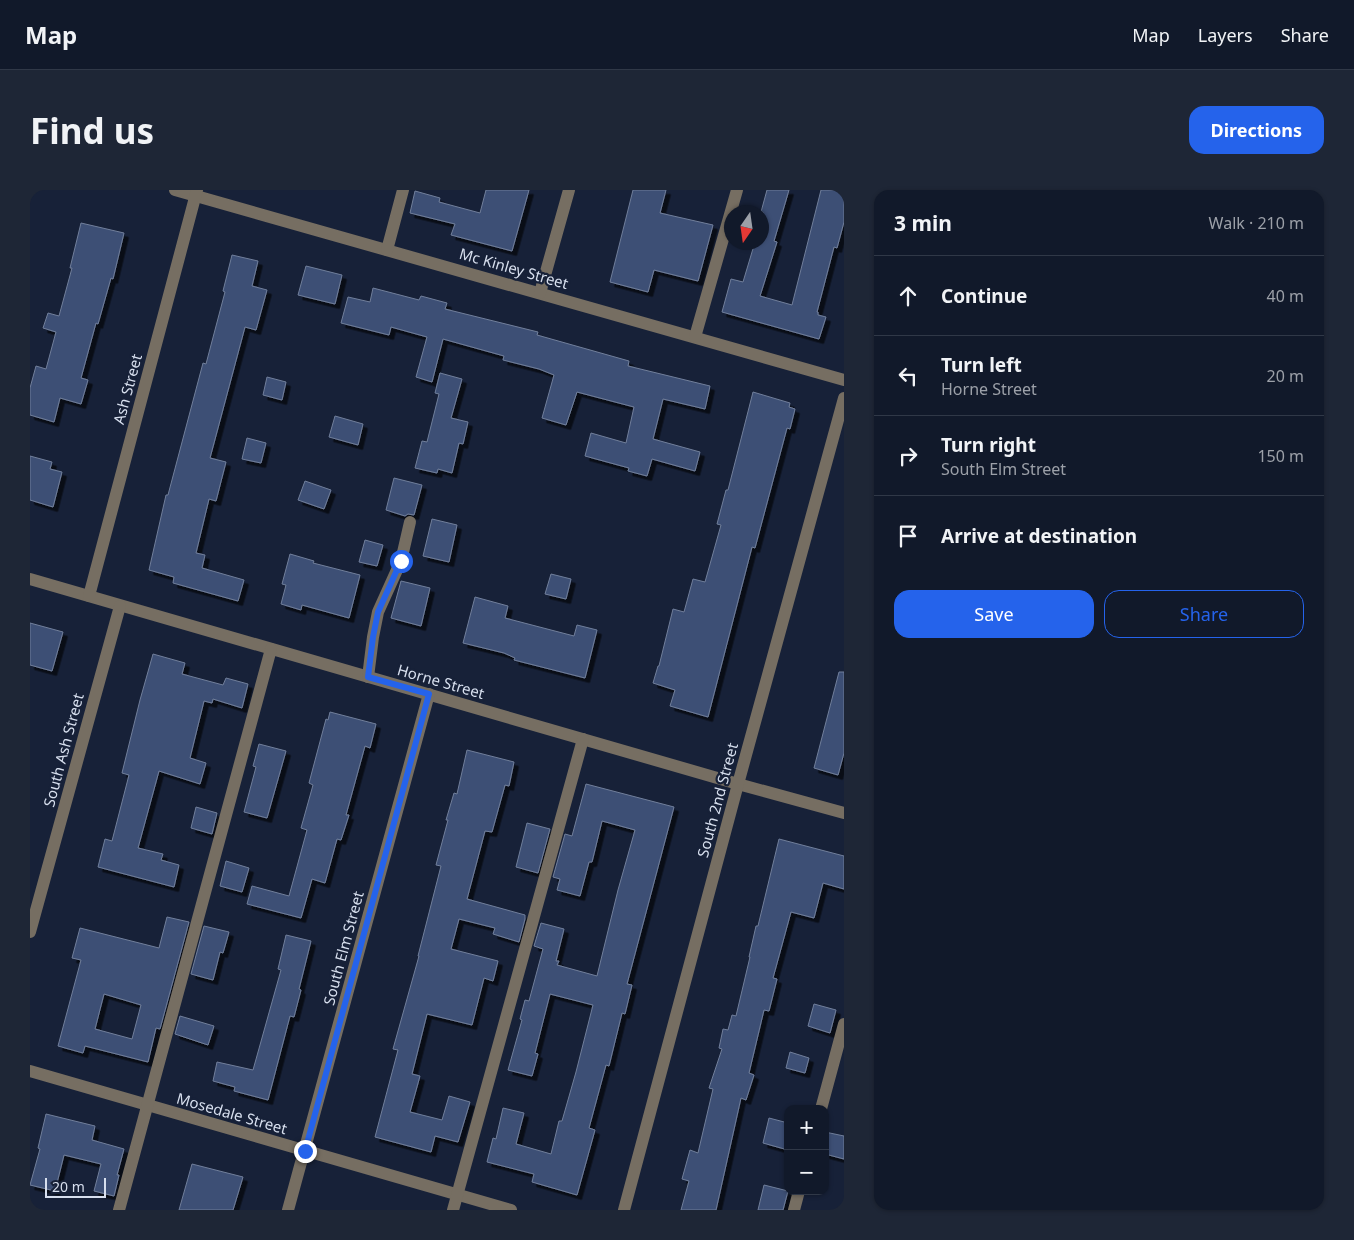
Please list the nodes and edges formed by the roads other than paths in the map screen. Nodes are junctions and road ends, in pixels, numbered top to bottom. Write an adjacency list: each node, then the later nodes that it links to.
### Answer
1 (175, 190): 5 (street, Mc Kinley Street)
2 (403, 190): 6 (street)
3 (569, 190): 7 (street)
4 (737, 190): 8 (street)
5 (196, 193): 6 (street, Mc Kinley Street); 13 (street, Ash Street)
6 (387, 250): 7 (street, Mc Kinley Street)
7 (540, 293): 8 (street, Mc Kinley Street)
8 (695, 337): 9 (street, Mc Kinley Street)
9 (844, 380)
10 (844, 398): 19 (street, South 2nd Street)
11 (410, 522): 16 (street)
12 (30, 579): 13 (street, Horne Street)
13 (89, 596): 14 (street, Horne Street)
14 (120, 606): 15 (street, Horne Street); 21 (street, South Ash Street)
15 (270, 649): 16 (street, Horne Street); 25 (street)
16 (368, 677): 17 (street, Horne Street)
17 (429, 694): 18 (street, Horne Street); 26 (street, South Elm Street)
18 (583, 740): 19 (street, Horne Street); 27 (street)
19 (738, 784): 20 (street, Horne Street); 33 (street, South 2nd Street)
20 (844, 813)
21 (30, 932)
22 (844, 1024): 24 (street)
23 (30, 1071): 25 (street, Mosedale Street)
24 (822, 1105)
25 (146, 1106): 26 (street, Mosedale Street); 29 (street)
26 (305, 1151): 27 (street, Mosedale Street); 30 (street, South Elm Street)
27 (458, 1193): 31 (street); 32 (street, Mosedale Street)
28 (798, 1195): 34 (street)
29 (119, 1210)
30 (288, 1210)
31 (453, 1210)
32 (511, 1210)
33 (624, 1210)
34 (794, 1210)

